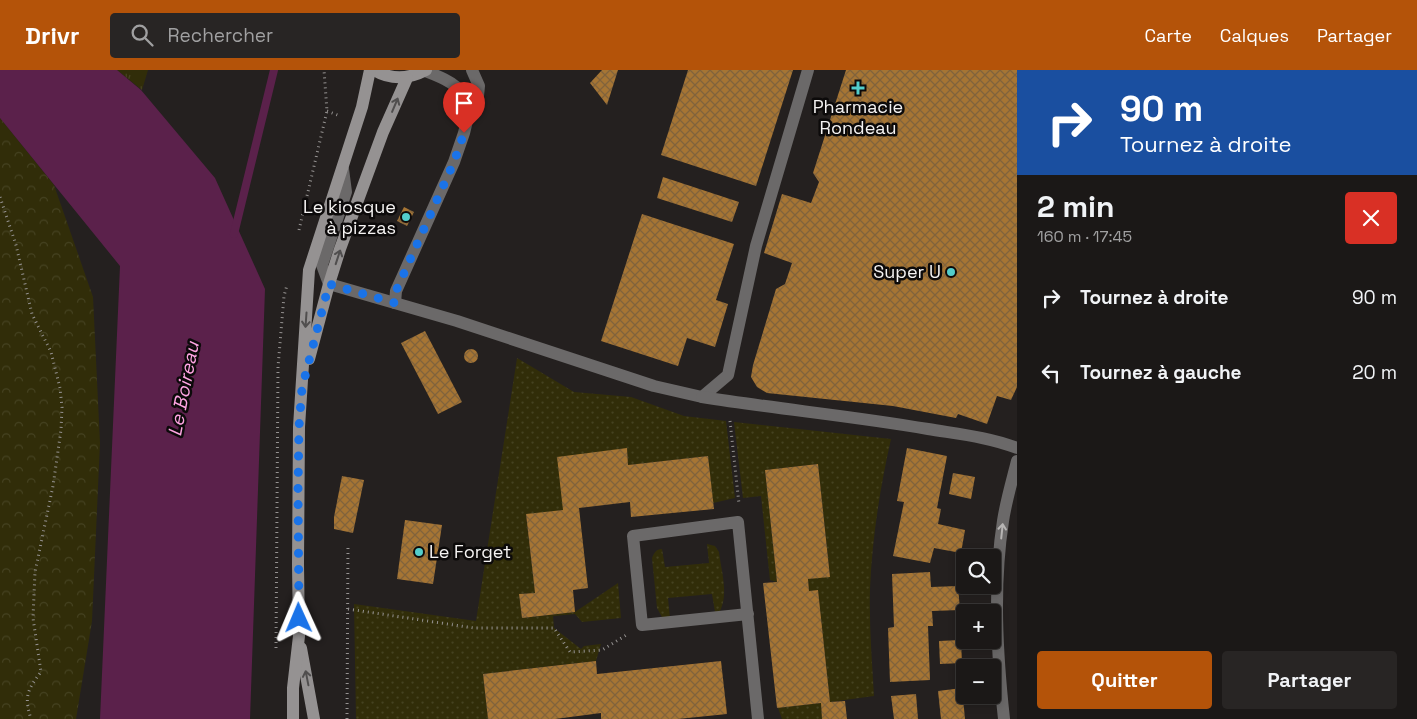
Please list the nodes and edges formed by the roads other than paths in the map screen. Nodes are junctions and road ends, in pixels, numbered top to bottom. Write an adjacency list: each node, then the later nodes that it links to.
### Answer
1 (370, 70): 8 (main road)
2 (374, 70): 6 (main road)
3 (425, 70): 6 (main road); 7 (street)
4 (472, 70): 7 (street)
5 (808, 70): 12 (street)
6 (407, 78): 9 (main road, one-way to 6)
7 (472, 104): 10 (street)
8 (343, 169): 9 (street); 11 (main road, one-way to 11)
9 (329, 284): 10 (street); 11 (main road)
10 (395, 303): 12 (street)
11 (302, 388): 16 (main road)
12 (702, 397): 13 (street)
13 (1017, 448)
14 (1017, 461): 20 (street, one-way to 14)
15 (748, 614): 15 (street); 19 (street)
16 (299, 636): 17 (main road); 18 (main road, one-way to 16)
17 (293, 719)
18 (314, 719)
19 (758, 719)
20 (1004, 719)

